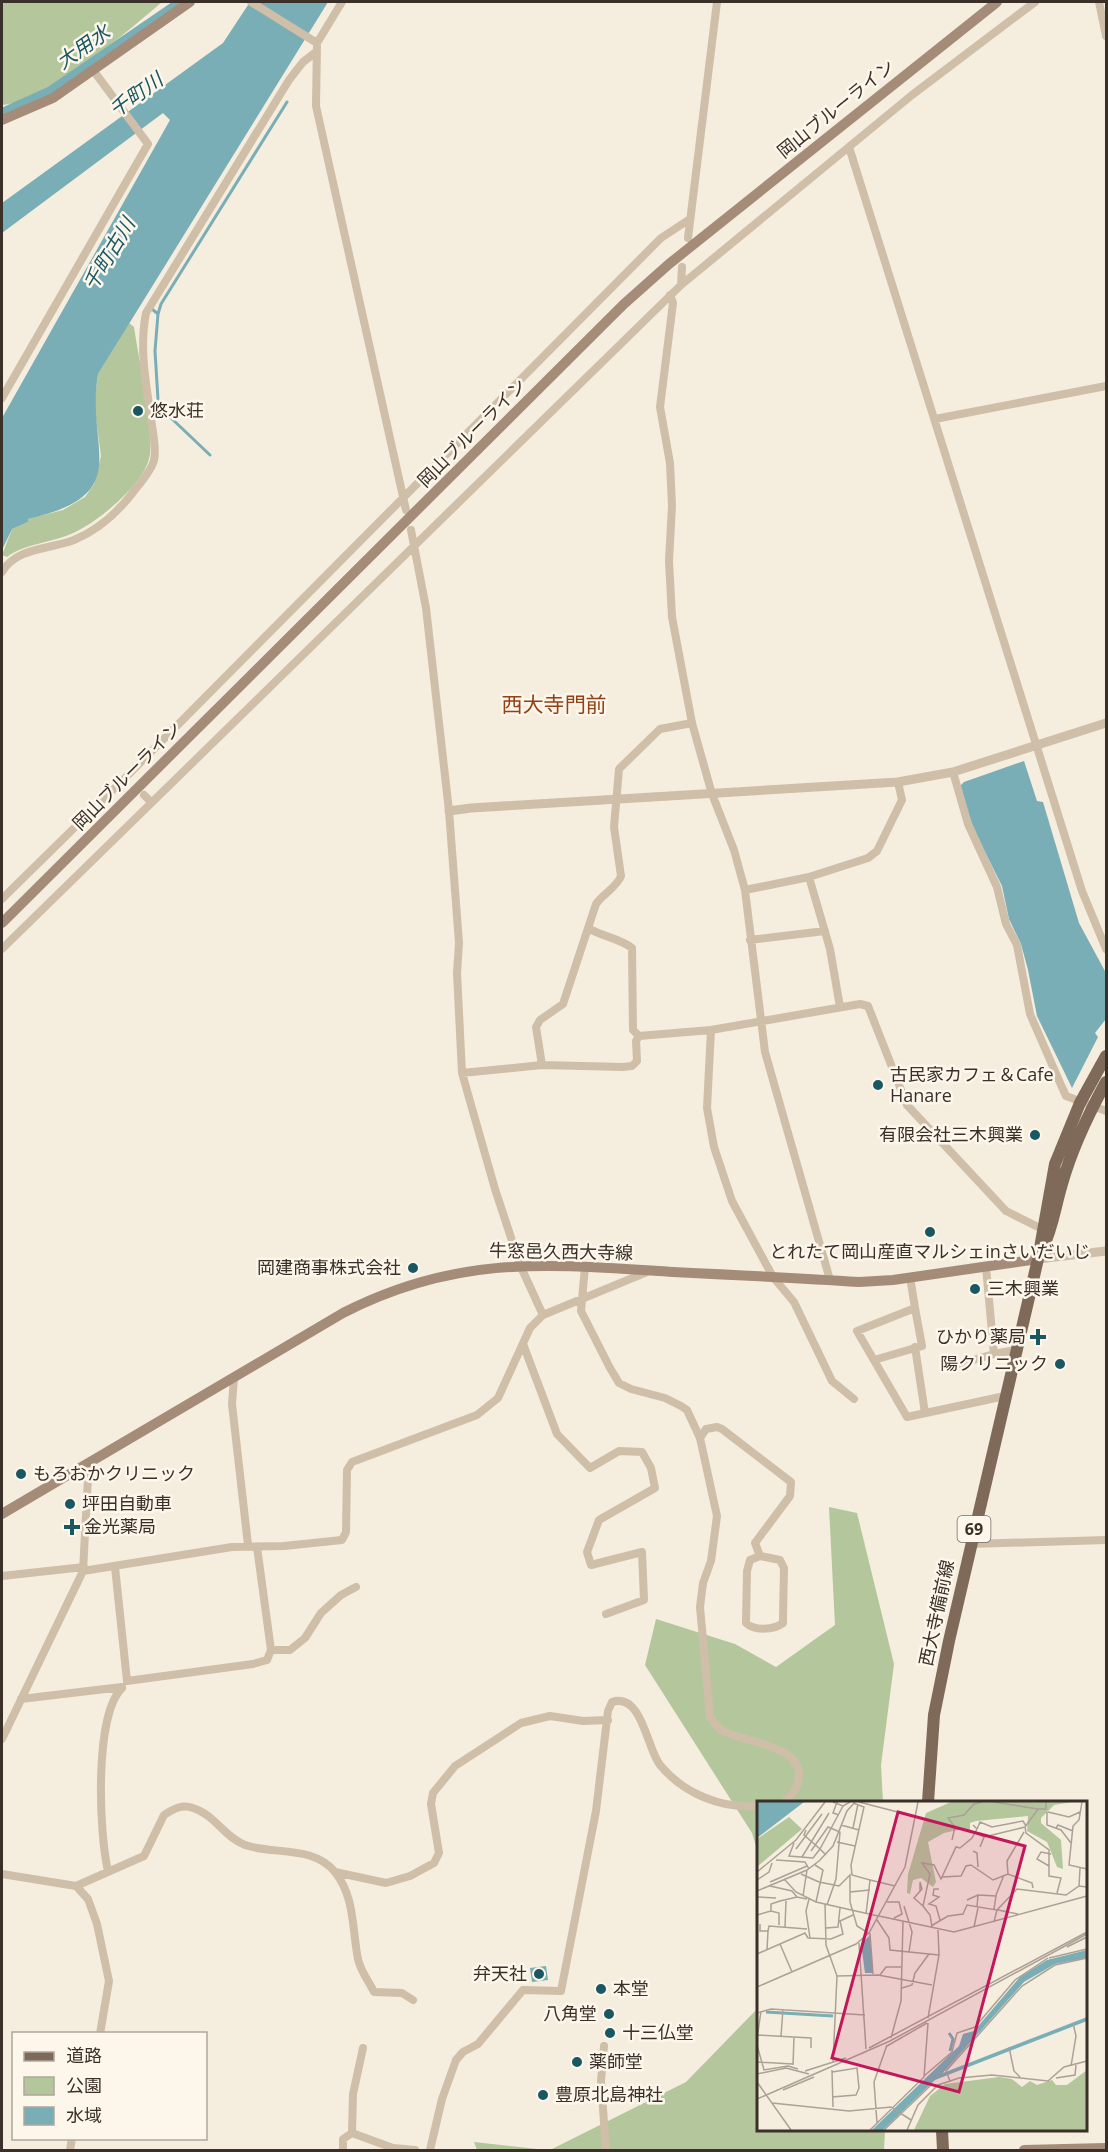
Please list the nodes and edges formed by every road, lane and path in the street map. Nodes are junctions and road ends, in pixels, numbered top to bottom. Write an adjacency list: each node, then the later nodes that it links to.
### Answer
1 (190, 2): 10 (main road)
2 (250, 2): 9 (street)
3 (342, 2): 9 (street)
4 (717, 2): 13 (street)
5 (997, 2): 39 (main road, 岡山ブルーライン)
6 (1035, 2): 12 (street)
7 (1099, 2): 8 (street)
8 (1107, 36)
9 (316, 47): 21 (street); 25 (street)
10 (93, 70): 11 (main road); 19 (street)
11 (2, 120)
12 (849, 147): 16 (street); 20 (street)
13 (690, 219): 14 (street); 21 (street)
14 (688, 238)
15 (682, 267): 16 (street)
16 (681, 285): 17 (street)
17 (670, 295): 24 (street); 26 (street)
18 (1107, 386): 20 (street)
19 (2, 398)
20 (935, 419): 28 (street)
21 (403, 496): 22 (street); 38 (street)
22 (405, 510)
23 (411, 530): 24 (street)
24 (413, 547): 34 (street); 35 (street)
25 (2, 572)
26 (692, 723): 31 (street); 33 (street)
27 (1107, 723): 28 (street)
28 (1037, 746): 29 (street); 44 (street)
29 (953, 772): 30 (street); 53 (street)
30 (898, 782): 31 (street); 36 (street)
31 (712, 794): 33 (street); 37 (street)
32 (144, 795): 34 (street)
33 (615, 800): 35 (street); 40 (street)
34 (151, 802): 43 (street)
35 (449, 812): 51 (street)
36 (809, 877): 37 (street); 41 (street)
37 (745, 891): 42 (street)
38 (2, 899)
39 (2, 923)
40 (588, 928): 48 (street); 50 (street)
41 (825, 931): 42 (street); 45 (street)
42 (750, 940): 46 (street)
43 (2, 949)
44 (1107, 949)
45 (840, 1007): 46 (street); 56 (street)
46 (759, 1020): 47 (street); 65 (street)
47 (711, 1030): 48 (street); 63 (street)
48 (639, 1036): 50 (street)
49 (1107, 1056): 53 (main road, 西大寺備前線 / 69)
50 (542, 1065): 51 (street)
51 (462, 1073): 59 (street)
52 (1107, 1082): 54 (main road, 西大寺備前線 / 69)
53 (1080, 1103): 54 (street); 56 (main road, 西大寺備前線 / 69)
54 (1093, 1107): 55 (street); 58 (main road, 西大寺備前線 / 69)
55 (1107, 1111)
56 (1042, 1229): 58 (main road, 西大寺備前線 / 69)
57 (1107, 1251): 58 (street)
58 (1038, 1259): 61 (main road, 牛窓邑久西大寺線); 71 (main road, 西大寺備前線 / 69)
59 (520, 1265): 60 (main road, 牛窓邑久西大寺線); 68 (street); 75 (main road, 牛窓邑久西大寺線)
60 (585, 1267): 62 (main road, 牛窓邑久西大寺線); 66 (street)
61 (986, 1267): 64 (main road, 牛窓邑久西大寺線); 72 (street)
62 (651, 1270): 63 (main road, 牛窓邑久西大寺線); 66 (street)
63 (773, 1278): 65 (main road, 牛窓邑久西大寺線); 77 (street)
64 (910, 1278): 65 (main road, 牛窓邑久西大寺線); 67 (street)
65 (830, 1280)
66 (581, 1298): 68 (street); 79 (street)
67 (915, 1308): 70 (street); 73 (street)
68 (543, 1315): 69 (street)
69 (524, 1344): 84 (street); 90 (street)
70 (915, 1347): 73 (street); 78 (street)
71 (1016, 1350): 72 (street); 76 (main road, 西大寺備前線 / 69)
72 (994, 1354): 74 (street)
73 (874, 1360): 78 (street)
74 (956, 1365)
75 (234, 1378): 80 (main road, 牛窓邑久西大寺線); 84 (street)
76 (1005, 1396): 78 (street); 83 (main road, 西大寺備前線 / 69)
77 (854, 1399)
78 (925, 1413)
79 (700, 1438): 85 (street); 96 (street)
80 (86, 1465): 81 (main road, 牛窓邑久西大寺線); 87 (street)
81 (2, 1514)
82 (1107, 1540): 83 (street)
83 (970, 1544): 97 (main road, 西大寺備前線 / 69)
84 (252, 1546): 86 (street); 91 (street)
85 (760, 1556): 85 (street)
86 (114, 1566): 87 (street); 92 (street)
87 (84, 1569): 88 (street); 93 (street)
88 (2, 1576)
89 (357, 1587): 91 (street)
90 (606, 1614)
91 (271, 1650): 92 (street)
92 (125, 1684): 93 (street); 99 (street)
93 (21, 1699): 95 (street)
94 (608, 1720): 98 (street); 100 (street); 112 (street)
95 (2, 1739)
96 (786, 1801)
97 (928, 1801)
98 (757, 1806)
99 (108, 1871): 100 (street); 102 (street)
100 (335, 1872): 103 (street)
101 (2, 1874): 102 (street)
102 (76, 1886): 104 (street)
103 (413, 2000)
104 (100, 2032)
105 (604, 2046): 113 (street)
106 (363, 2049): 108 (street)
107 (942, 2131): 114 (main road)
108 (352, 2133): 110 (street); 111 (street)
109 (1107, 2148): 115 (main road)
110 (343, 2151)
111 (415, 2151)
112 (430, 2151)
113 (606, 2151)
114 (943, 2151)
115 (1024, 2151)

